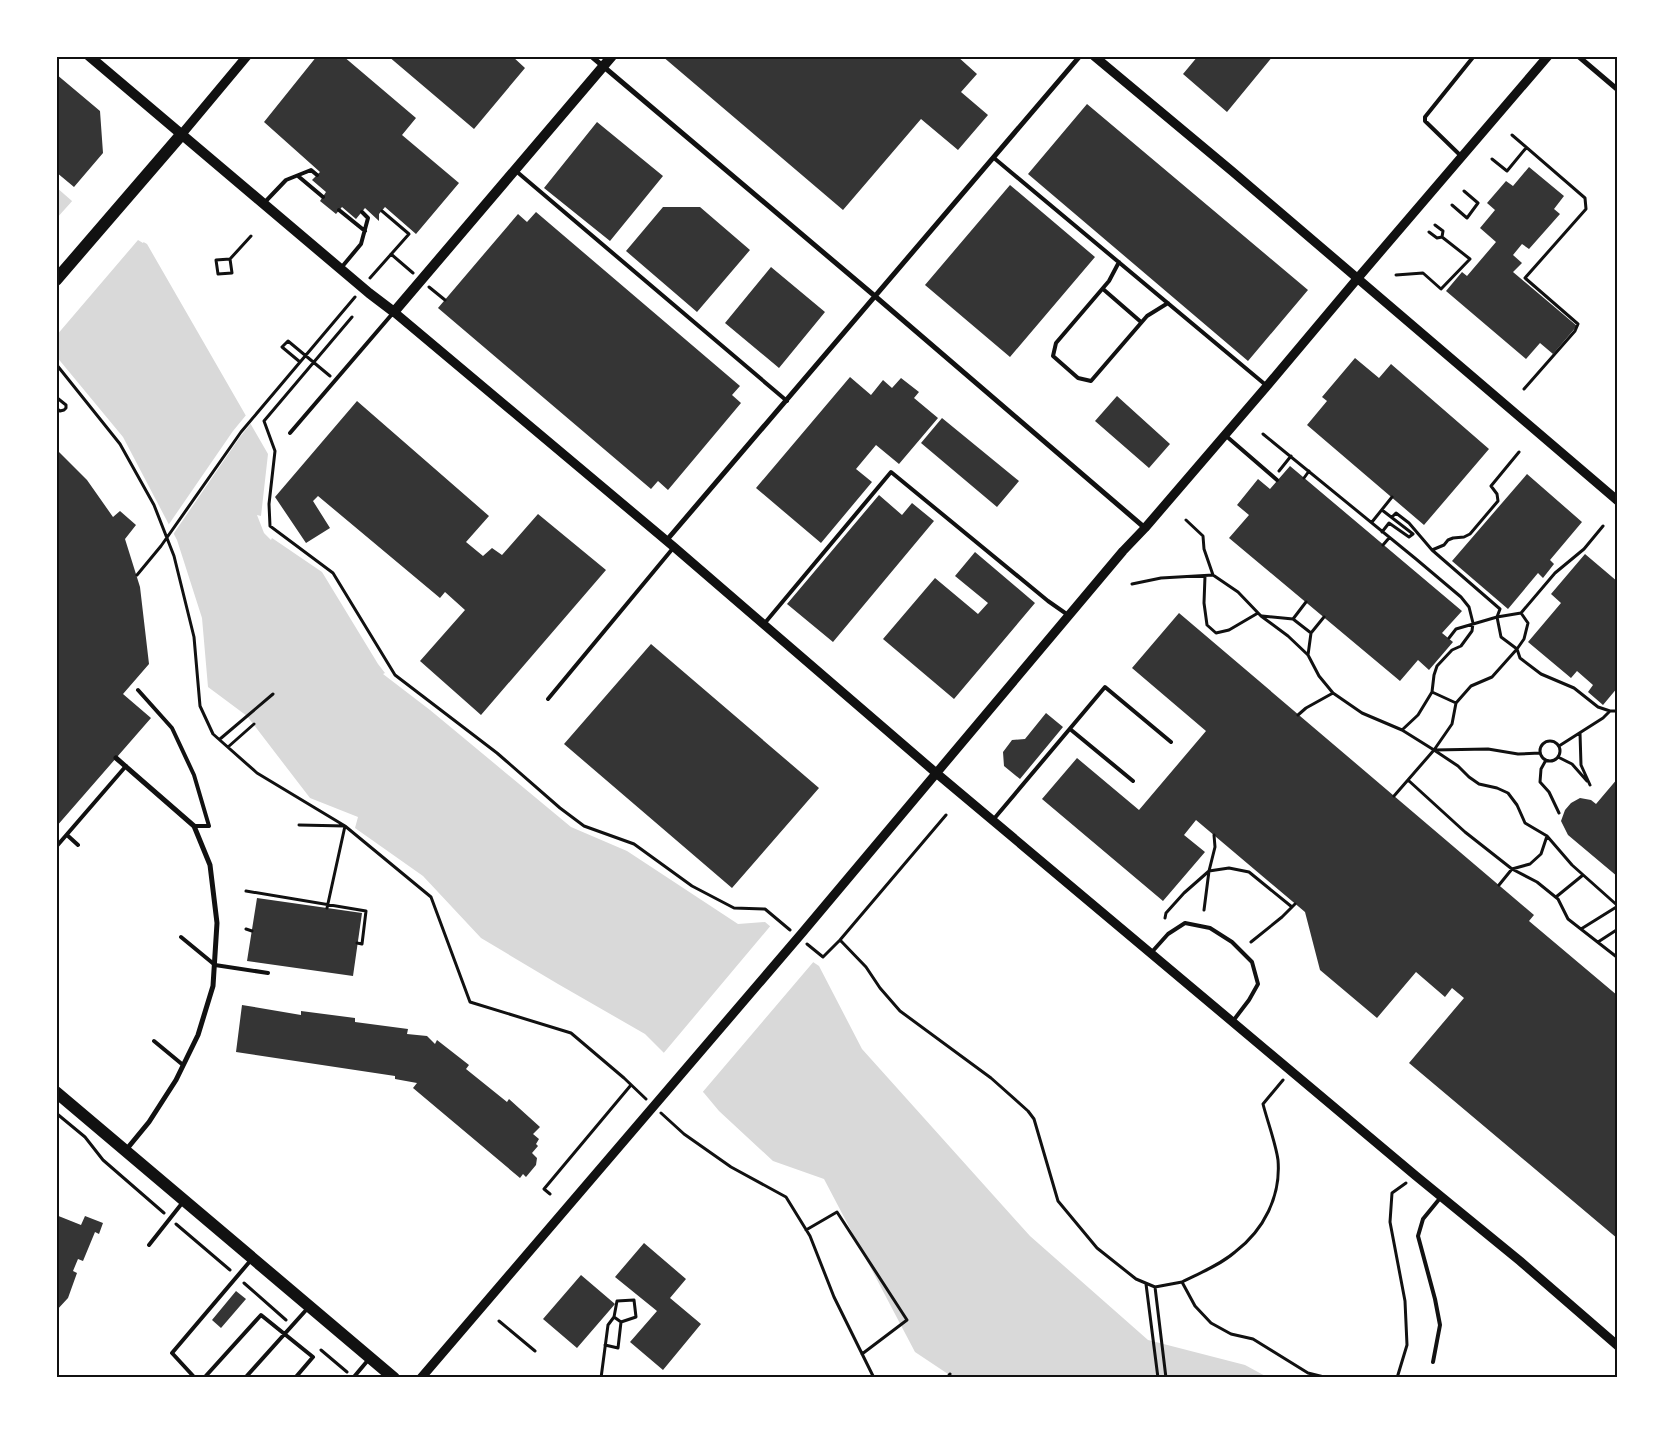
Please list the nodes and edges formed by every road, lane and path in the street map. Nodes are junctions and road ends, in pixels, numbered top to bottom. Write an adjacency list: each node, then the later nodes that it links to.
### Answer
1 (89, 56): 12 (main road)
2 (247, 56): 12 (street)
3 (591, 56): 10 (street)
4 (612, 56): 10 (main road)
5 (1080, 56): 16 (street)
6 (1094, 56): 37 (street)
7 (1474, 56): 15 (lane)
8 (1548, 56): 15 (street)
9 (1578, 56): 11 (street)
10 (603, 67): 18 (main road); 42 (street)
11 (1618, 90)
12 (181, 135): 23 (main road); 38 (main road)
13 (1512, 135): 14 (path)
14 (1526, 148): 17 (path); 50 (path)
15 (1462, 157): 37 (street)
16 (994, 158): 34 (lane); 42 (street)
17 (1492, 159)
18 (515, 170): 44 (main road); 52 (lane)
19 (317, 175): 20 (lane)
20 (298, 176): 22 (lane); 23 (lane)
21 (1464, 191): 24 (path)
22 (323, 197)
23 (263, 204): 35 (main road)
24 (1452, 206)
25 (339, 210): 29 (lane)
26 (382, 211): 39 (path)
27 (362, 212): 29 (lane)
28 (1435, 224): 32 (path)
29 (365, 232): 35 (lane)
30 (1429, 232): 32 (path)
31 (251, 236): 33 (path)
32 (1442, 237): 36 (path)
33 (230, 259): 33 (path)
34 (1119, 262): 40 (lane); 43 (lane)
35 (340, 269): 44 (main road)
36 (1396, 275)
37 (1357, 279): 49 (street); 62 (street)
38 (56, 280)
39 (366, 283)
40 (1103, 289): 45 (lane); 45 (lane)
41 (360, 290): 46 (path)
42 (876, 297): 52 (street); 69 (street)
43 (1168, 304): 45 (lane); 49 (lane)
44 (394, 312): 48 (lane); 72 (street)
45 (1141, 322)
46 (300, 362): 48 (path); 76 (path)
47 (56, 364): 106 (path)
48 (335, 380): 54 (lane)
49 (1267, 386): 56 (street)
50 (1524, 389)
51 (56, 397): 53 (path)
52 (787, 401): 72 (street)
53 (56, 408)
54 (290, 433)
55 (1263, 434): 58 (path)
56 (1225, 435): 60 (lane); 69 (street)
57 (1519, 452): 75 (path)
58 (1309, 471): 59 (path); 66 (path)
59 (1304, 478)
60 (1277, 480)
61 (1392, 498): 63 (path)
62 (1618, 501)
63 (1382, 510): 64 (path); 66 (path)
64 (1392, 518): 70 (path); 75 (path)
65 (1186, 520): 77 (path)
66 (1372, 522): 70 (path)
67 (270, 526): 146 (path)
68 (1602, 526): 81 (path)
69 (1145, 528): 83 (street)
70 (1382, 532): 71 (path)
71 (1390, 538): 73 (path); 87 (path)
72 (666, 541): 74 (street)
73 (1383, 545)
74 (674, 547): 88 (street); 97 (lane)
75 (1432, 550): 85 (path)
76 (136, 575)
77 (1213, 575): 78 (path); 82 (path)
78 (1205, 576): 79 (path); 82 (path)
79 (1132, 584)
80 (1306, 602): 86 (path)
81 (1521, 613): 85 (path); 91 (path)
82 (1260, 614): 86 (path); 92 (path)
83 (1068, 616): 88 (lane); 116 (street)
84 (1324, 617): 89 (path)
85 (1498, 617): 87 (path); 91 (path)
86 (1293, 618): 89 (path)
87 (1473, 623): 90 (path); 94 (path)
88 (764, 624): 116 (street)
89 (1311, 633): 92 (path)
90 (1448, 638)
91 (1517, 649): 98 (path); 99 (path)
92 (1308, 655): 96 (path)
93 (138, 690): 124 (lane)
94 (1432, 692): 98 (path); 104 (path)
95 (273, 694): 106 (path)
96 (1333, 694): 101 (path); 104 (path)
97 (548, 698)
98 (1456, 703): 110 (path)
99 (1610, 711): 100 (path); 105 (path)
100 (1618, 712)
101 (1298, 715)
102 (254, 724): 109 (path)
103 (1070, 729): 107 (lane); 118 (lane); 122 (lane)
104 (1402, 730): 110 (path)
105 (1580, 733): 108 (path); 112 (path)
106 (219, 739): 109 (path)
107 (1171, 742)
108 (1559, 746): 111 (path); 112 (path)
109 (228, 747): 125 (path)
110 (1434, 750): 111 (path); 117 (path); 128 (path)
111 (1540, 753): 114 (path)
112 (1558, 757): 114 (path)
113 (116, 758): 115 (street)
114 (1546, 760): 120 (path)
115 (126, 766): 124 (street); 126 (lane)
116 (935, 772): 122 (street); 146 (street)
117 (1408, 780): 119 (path); 131 (path)
118 (1133, 782)
119 (1394, 796)
120 (1559, 813)
121 (946, 815): 148 (path)
122 (992, 820): 152 (street)
123 (299, 825): 125 (path)
124 (194, 826): 154 (street)
125 (345, 826): 137 (path); 160 (path)
126 (66, 835): 129 (lane); 130 (lane)
127 (1214, 835): 132 (path)
128 (1547, 836): 131 (path); 133 (path)
129 (78, 845)
130 (56, 847)
131 (1512, 869): 134 (path); 136 (path)
132 (1209, 870): 140 (path); 141 (path); 149 (path)
133 (1583, 874): 136 (path); 138 (path)
134 (1499, 885)
135 (246, 891): 137 (path)
136 (1556, 897): 142 (path)
137 (328, 904): 139 (path); 151 (path)
138 (1618, 906): 142 (path)
139 (327, 908)
140 (1204, 910)
141 (1165, 918)
142 (1581, 929): 150 (path)
143 (1618, 929): 150 (path)
144 (246, 930): 145 (path)
145 (252, 931)
146 (799, 935): 148 (path); 197 (street)
147 (181, 937): 154 (lane)
148 (840, 940): 176 (path)
149 (1251, 942)
150 (1598, 942): 153 (path)
151 (357, 943)
152 (1151, 953): 156 (street); 156 (lane)
153 (1618, 958)
154 (215, 965): 155 (lane); 158 (street)
155 (268, 973)
156 (1233, 1021): 166 (street)
157 (154, 1041): 158 (lane)
158 (183, 1065): 165 (street)
159 (1284, 1079): 175 (path)
160 (631, 1085): 162 (path); 167 (path)
161 (56, 1092): 165 (main road)
162 (651, 1104)
163 (658, 1110): 171 (path)
164 (56, 1113): 170 (path)
165 (126, 1150): 169 (main road)
166 (1416, 1176): 168 (street); 203 (path)
167 (550, 1194)
168 (1441, 1196): 185 (street); 190 (lane)
169 (184, 1201): 170 (lane); 173 (main road)
170 (170, 1218): 172 (lane); 174 (path)
171 (806, 1230): 188 (path); 188 (path)
172 (149, 1244)
173 (252, 1258): 174 (lane); 178 (main road)
174 (237, 1276): 182 (path); 191 (lane)
175 (1182, 1282): 177 (path); 202 (path)
176 (1146, 1283): 177 (path); 200 (path)
177 (1155, 1287): 201 (path)
178 (308, 1307): 182 (lane); 189 (main road)
179 (614, 1317): 181 (path); 181 (path); 184 (path)
180 (499, 1321): 187 (path)
181 (621, 1322): 184 (path)
182 (292, 1325): 183 (lane)
183 (285, 1333): 192 (lane); 193 (lane); 194 (lane)
184 (605, 1345): 198 (path)
185 (1618, 1346)
186 (319, 1348): 195 (path)
187 (535, 1351)
188 (862, 1354): 199 (path)
189 (370, 1358): 195 (lane); 196 (main road)
190 (1433, 1362)
191 (195, 1378)
192 (204, 1378)
193 (245, 1378)
194 (295, 1378)
195 (353, 1378)
196 (394, 1378)
197 (421, 1378)
198 (600, 1378)
199 (874, 1378)
200 (1158, 1378)
201 (1166, 1378)
202 (1328, 1378)
203 (1397, 1378)

